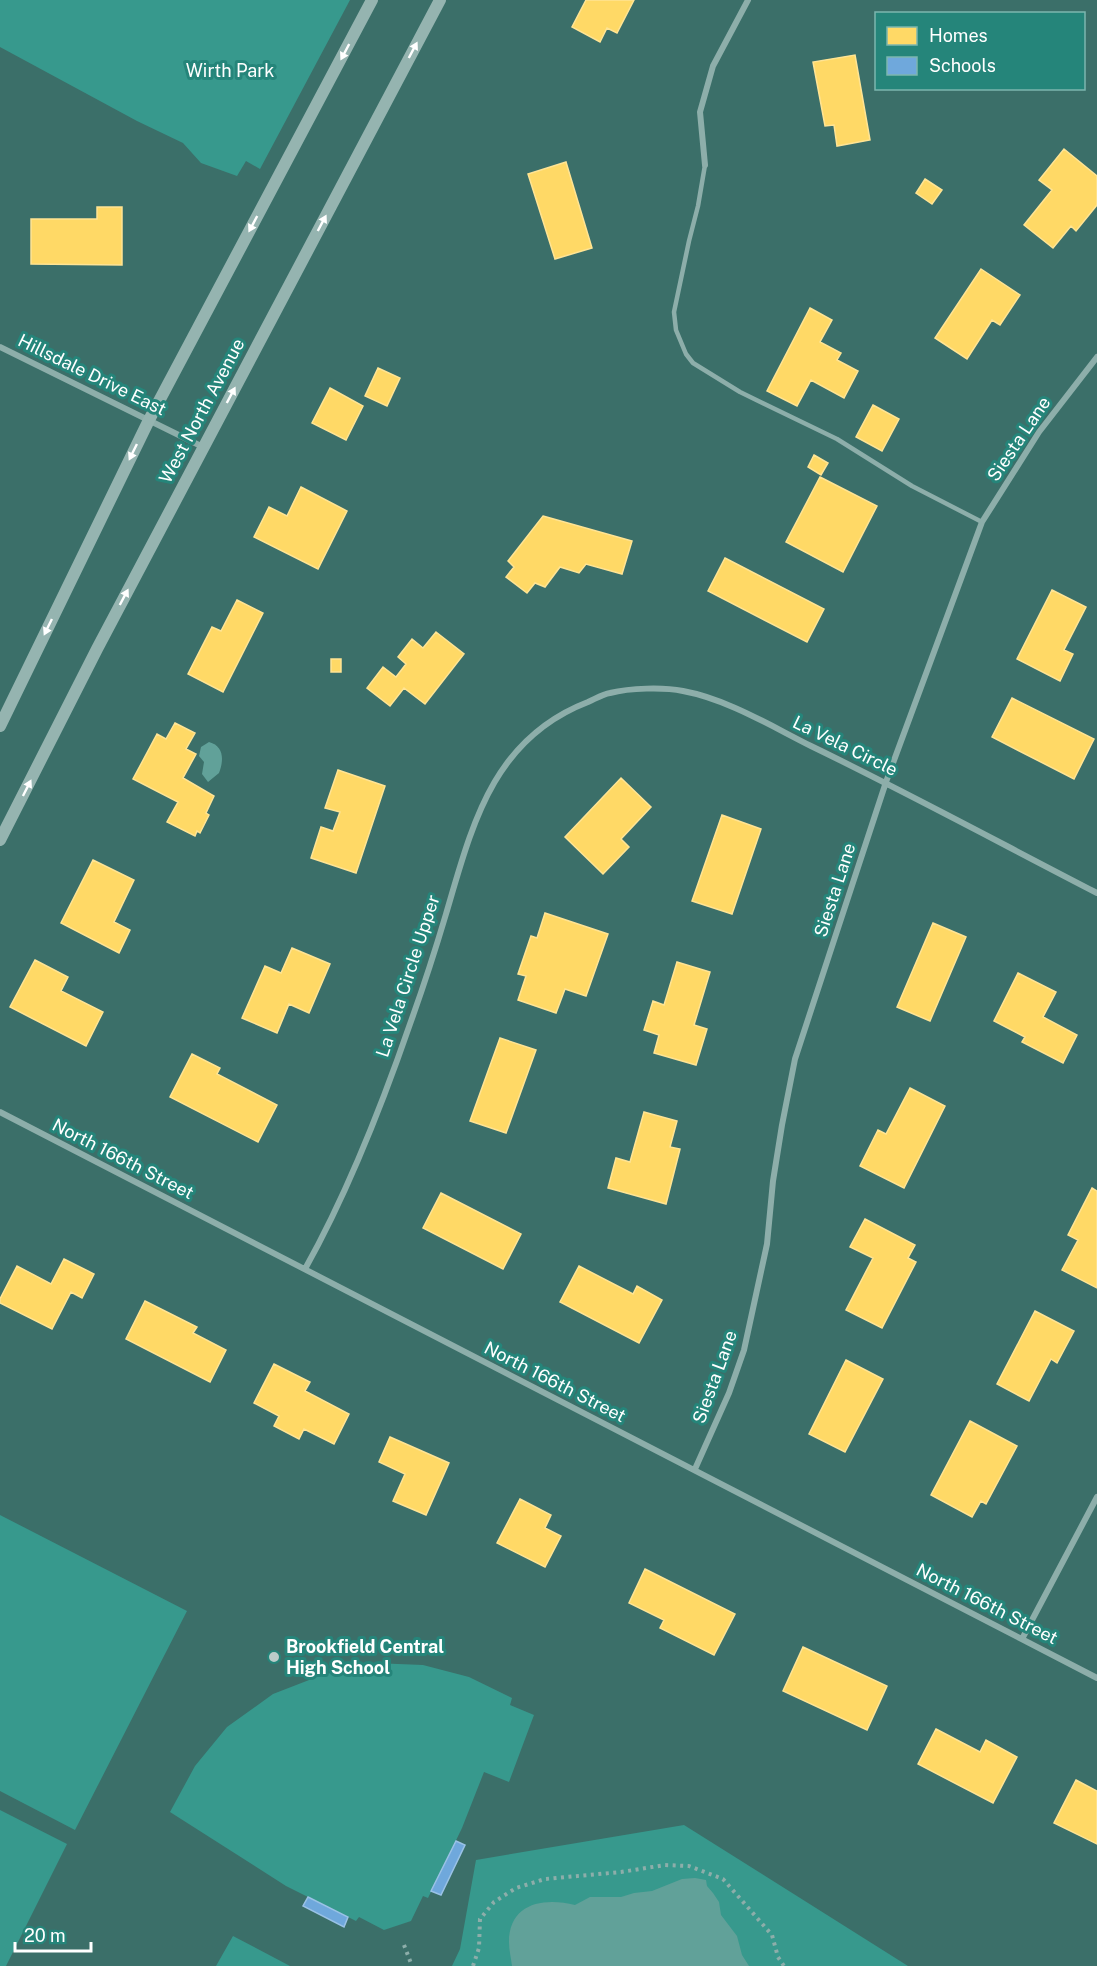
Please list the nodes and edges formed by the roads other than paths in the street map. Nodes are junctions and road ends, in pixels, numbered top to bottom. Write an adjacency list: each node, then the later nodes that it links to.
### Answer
1 (372, 0): 7 (main road, one-way to 7)
2 (440, 0): 8 (main road, West North Avenue, one-way to 2)
3 (748, 0): 4 (street)
4 (705, 165): 9 (lane)
5 (0, 347): 7 (street, Hillsdale Drive East)
6 (1097, 357): 9 (street, Siesta Lane)
7 (149, 420): 8 (street, Hillsdale Drive East); 11 (main road, one-way to 11)
8 (203, 447): 13 (main road, West North Avenue, one-way to 8)
9 (982, 522): 12 (street, Siesta Lane)
10 (566, 712): 12 (street, La Vela Circle); 16 (street, La Vela Circle Upper)
11 (0, 726)
12 (886, 782): 14 (street, La Vela Circle); 17 (street, Siesta Lane)
13 (0, 840)
14 (1097, 893)
15 (0, 1112): 16 (street, North 166th Street)
16 (305, 1269): 17 (street, North 166th Street)
17 (695, 1469): 19 (street, North 166th Street)
18 (1097, 1497): 19 (street)
19 (1022, 1639): 20 (street, North 166th Street)
20 (1097, 1678)

